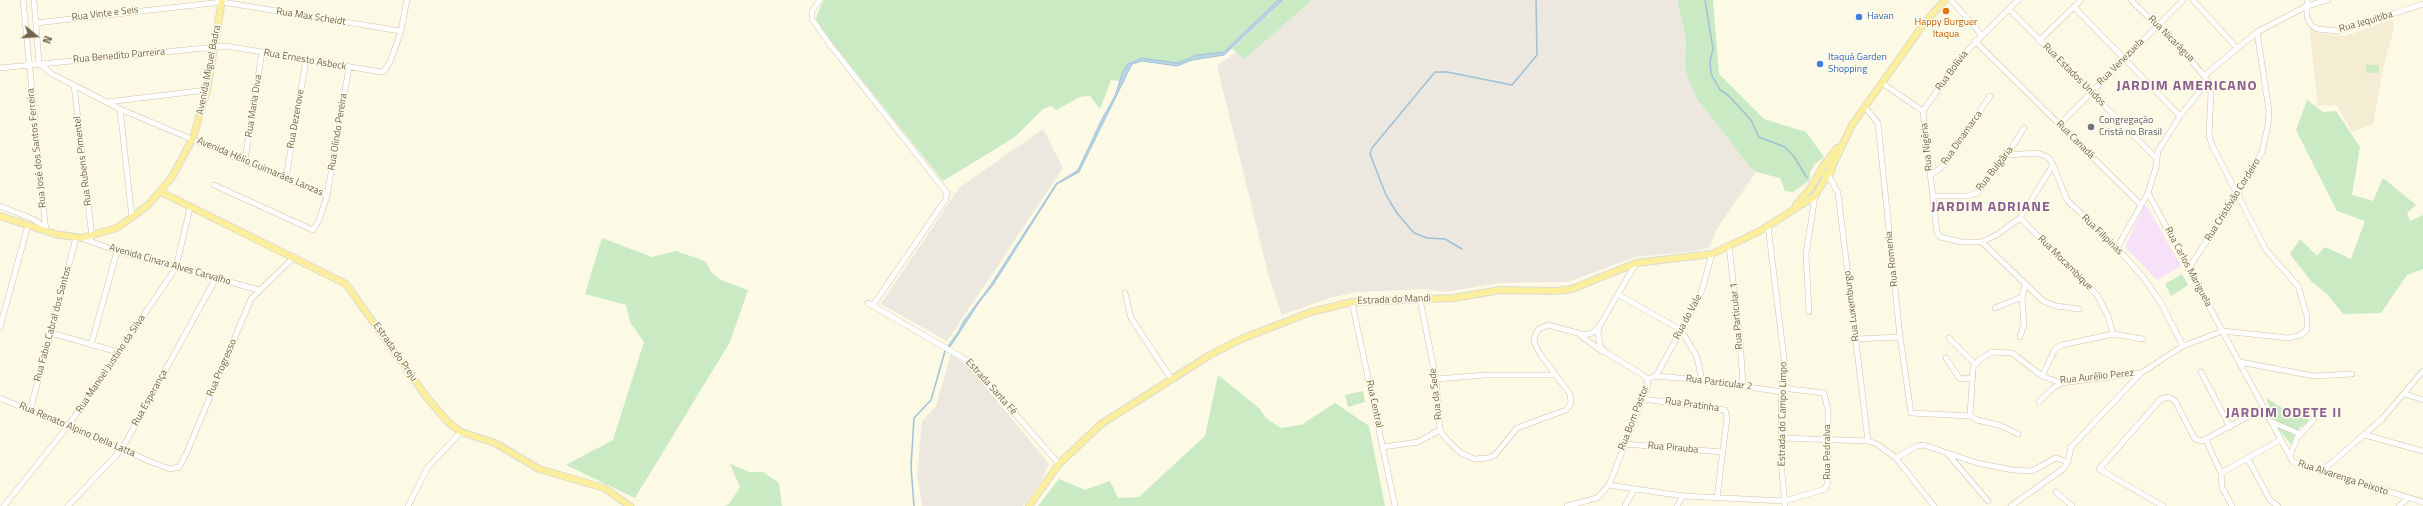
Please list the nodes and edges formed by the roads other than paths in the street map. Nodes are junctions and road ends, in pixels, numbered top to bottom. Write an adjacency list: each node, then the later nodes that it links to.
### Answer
1 (23, 0): 32 (street, Rua José dos Santos Ferreira)
2 (34, 0): 19 (street)
3 (407, 0): 21 (street)
4 (820, 0): 166 (street, Estrada Santa Fé)
5 (1945, 0): 37 (main road, Estrada do Mandi)
6 (1951, 0): 23 (street)
7 (2018, 0): 18 (street, Rua Bolívia)
8 (2081, 0): 17 (street)
9 (2131, 0): 20 (street, Rua Nicarágua)
10 (2183, 0): 20 (street, Rua Venezuela)
11 (2193, 0): 27 (street)
12 (2307, 0): 16 (street, Rua Jequitiba)
13 (2328, 0): 16 (street)
14 (222, 1): 19 (street, Rua Vinte e Seis); 21 (street, Rua Max Scheidt); 26 (main road, Avenida Miguel Badra)
15 (2423, 4): 16 (street, Rua Jequitiba)
16 (2307, 6): 22 (street)
17 (2074, 7): 25 (street); 29 (street)
18 (2008, 9): 23 (street, Rua Bolívia); 25 (street, Rua Estados Unidos)
19 (36, 22): 31 (street)
20 (2157, 25): 29 (street, Rua Venezuela); 35 (street, Rua Nicarágua)
21 (401, 31): 33 (street, Rua Ernesto Asbeck)
22 (2257, 32): 27 (street); 62 (street, Rua Cristóvão Cordeiro)
23 (1980, 37): 24 (street, Rua Bolívia)
24 (1975, 41): 45 (street, Rua Bolívia); 47 (street, Rua Canadá)
25 (2039, 41): 40 (street, Rua Estados Unidos)
26 (214, 47): 28 (street, Rua Ernesto Asbeck); 31 (street, Rua Benedito Parreira); 39 (main road, Avenida Miguel Badra)
27 (2236, 47): 35 (street)
28 (262, 52): 30 (street, Rua Ernesto Asbeck); 53 (street, Rua Maria Diva)
29 (2123, 59): 40 (street, Rua Venezuela); 46 (street)
30 (306, 60): 33 (street, Rua Ernesto Asbeck); 58 (street, Rua Dezenove)
31 (39, 63): 32 (street, Rua Benedito Parreira); 38 (street, Avenida Hélio Guimarães Lanzas)
32 (29, 64): 34 (street, Rua Benedito Parreira); 75 (street, Rua José dos Santos Ferreira)
33 (349, 67): 63 (street, Rua Olindo Pereira)
34 (0, 68)
35 (2205, 75): 36 (street, Rua Nicarágua)
36 (2208, 81): 46 (street); 62 (street, Rua Aurélio Perez)
37 (1882, 83): 43 (main road, Estrada do Mandi); 45 (street, Rua Nigéria)
38 (74, 85): 42 (street, Avenida Hélio Guimarães Lanzas); 76 (street, Rua Rubens Pimentel)
39 (207, 90): 42 (street); 49 (main road, Avenida Miguel Badra)
40 (2090, 92): 47 (street, Rua Venezuela); 52 (street, Rua Estados Unidos)
41 (1990, 96): 57 (street, Rua Dinamarca)
42 (106, 102): 44 (street, Avenida Hélio Guimarães Lanzas)
43 (1865, 107): 50 (main road, Estrada do Mandi); 105 (street, Rua Romenia)
44 (120, 109): 49 (street, Avenida Hélio Guimarães Lanzas); 71 (street)
45 (1923, 111): 57 (street, Rua Nigéria)
46 (2180, 116): 52 (street)
47 (2060, 124): 66 (street, Rua Canadá)
48 (2024, 128): 51 (street, Rua Bulgária)
49 (193, 138): 53 (street, Avenida Hélio Guimarães Lanzas); 60 (main road, Avenida Miguel Badra)
50 (1841, 144): 55 (main road, Estrada do Mandi); 56 (main road, Estrada do Mandi)
51 (2007, 155): 54 (street); 65 (street, Rua Bulgária)
52 (2156, 158): 61 (street)
53 (245, 160): 58 (street, Avenida Hélio Guimarães Lanzas)
54 (2053, 164): 72 (street); 80 (street, Rua Filipinas)
55 (1823, 167): 56 (main road); 69 (main road, Estrada do Mandi)
56 (1830, 171): 64 (main road, Estrada do Mandi); 108 (street, Rua Luxemburgo)
57 (1930, 176): 65 (street, Rua Nigéria)
58 (286, 178): 63 (street, Avenida Hélio Guimarães Lanzas)
59 (214, 185): 63 (street, Rua Olindo Pereira)
60 (161, 192): 68 (main road, Estrada do Preju); 71 (main road, Avenida Miguel Badra)
61 (2148, 193): 66 (street); 86 (street, Rua Carlos Mariguela)
62 (2237, 195): 86 (street, Rua Cristóvão Cordeiro); 101 (street, Rua Aurélio Perez)
63 (327, 196)
64 (1815, 196): 69 (main road, Estrada do Mandi); 97 (street)
65 (1933, 196): 78 (street, Rua Nigéria)
66 (2140, 204): 80 (street)
67 (0, 206): 75 (street, Avenida Miguel Badra)
68 (190, 208): 83 (main road, Estrada do Preju); 85 (street, Rua Manoel Justino da Silva)
69 (1786, 215): 74 (main road, Estrada do Mandi)
70 (0, 216): 73 (main road, Avenida Miguel Badra)
71 (132, 218): 76 (main road, Avenida Miguel Badra)
72 (2020, 218): 78 (street); 103 (street, Rua Mocambique)
73 (28, 225): 75 (main road, Avenida Miguel Badra); 98 (street)
74 (1768, 226): 79 (main road, Estrada do Mandi); 131 (street, Estrada do Campo Limpo)
75 (46, 229): 77 (main road, Avenida Miguel Badra)
76 (92, 236): 77 (main road, Avenida Miguel Badra)
77 (79, 238): 81 (street, Avenida Cinara Alves Carvalho); 102 (street, Rua Fabio Cabral dos Santos)
78 (1982, 242): 88 (street)
79 (1729, 246): 82 (main road, Estrada do Mandi); 130 (street, Rua Particular 1)
80 (2117, 248): 111 (street, Rua Filipinas)
81 (118, 251): 85 (street, Avenida Cinara Alves Carvalho); 110 (street)
82 (1712, 254): 84 (main road, Estrada do Mandi); 100 (street, Rua do Vale)
83 (294, 257): 89 (street, Rua Progresso); 146 (main road, Estrada do Preju)
84 (1636, 263): 91 (street); 93 (main road, Estrada do Mandi)
85 (176, 267): 87 (street, Avenida Cinara Alves Carvalho); 112 (street, Rua Manoel Justino da Silva)
86 (2188, 269): 101 (street, Rua Carlos Mariguela)
87 (216, 278): 89 (street, Avenida Cinara Alves Carvalho); 157 (street, Rua Esperança)
88 (2025, 286): 92 (street); 96 (street)
89 (259, 290): 165 (street, Rua Progresso)
90 (1125, 293): 127 (street)
91 (1619, 295): 99 (street); 100 (street)
92 (2022, 297): 95 (street); 106 (street)
93 (1420, 300): 94 (main road, Estrada do Mandi); 125 (street, Rua da Sede)
94 (1352, 302): 127 (main road, Estrada do Mandi); 156 (street, Rua Central)
95 (1995, 308)
96 (2078, 309)
97 (1809, 312)
98 (0, 327)
99 (1599, 327): 104 (street); 113 (street)
100 (1681, 330): 122 (street, Rua do Vale); 128 (street)
101 (2223, 331): 111 (street, Rua Aurélio Perez); 115 (street, Rua Carlos Mariguela)
102 (50, 333): 110 (street); 139 (street, Rua Fabio Cabral dos Santos)
103 (2113, 334): 109 (street); 123 (street)
104 (1580, 335): 113 (street, Rua Bom Pastor); 121 (street, Rua Bom Pastor)
105 (1900, 337): 108 (street); 140 (street, Rua Romenia)
106 (2020, 337)
107 (1949, 338): 116 (street)
108 (1856, 339): 154 (street, Rua Luxemburgo)
109 (2143, 339)
110 (92, 345): 112 (street)
111 (2183, 346): 119 (street, Rua Aurélio Perez)
112 (118, 352): 143 (street, Rua Manoel Justino da Silva)
113 (1605, 352): 126 (street, Rua Bom Pastor)
114 (1946, 358): 124 (street)
115 (2240, 362): 120 (street); 138 (street, Rua Carlos Mariguela)
116 (1975, 364): 123 (street, Rua Aurélio Perez); 124 (street)
117 (2423, 371): 133 (street)
118 (2201, 372): 144 (street)
119 (2141, 373): 129 (street, Rua Aurélio Perez); 164 (street)
120 (2352, 374)
121 (1555, 375): 125 (street); 145 (street, Rua Bom Pastor)
122 (1656, 376): 126 (street); 128 (street, Rua Particular 2)
123 (2042, 376): 129 (street, Rua Aurélio Perez)
124 (1971, 378): 140 (street)
125 (1436, 379): 145 (street, Rua da Sede)
126 (1647, 379): 135 (street, Rua Bom Pastor)
127 (1172, 380): 166 (main road, Estrada do Mandi)
128 (1702, 380): 130 (street, Rua Particular 2)
129 (2061, 383): 137 (street)
130 (1743, 386): 131 (street, Rua Particular 2)
131 (1782, 390): 132 (street, Rua Particular 2); 150 (street, Estrada do Campo Limpo)
132 (1820, 391): 151 (street, Rua Pedralva)
133 (2405, 394): 136 (street); 149 (street)
134 (0, 398): 139 (street, Rua Renato Alpino Della Latta)
135 (1643, 399): 155 (street, Rua Bom Pastor); 159 (street, Rua Pratinha)
136 (2423, 400)
137 (2039, 402)
138 (2264, 408): 142 (street, Rua Carlos Mariguela); 144 (street)
139 (30, 411): 143 (street, Rua Renato Alpino Della Latta)
140 (1970, 416): 147 (street)
141 (2314, 419): 148 (street)
142 (2270, 421): 148 (street); 153 (street, Rua Carlos Mariguela)
143 (68, 426): 157 (street, Rua Renato Alpino Della Latta); 178 (street, Rua Manoel Justino da Silva)
144 (2230, 427): 152 (street)
145 (1440, 430): 156 (street, Rua da Sede)
146 (461, 432): 180 (street); 181 (main road, Estrada do Preju)
147 (2018, 434)
148 (2300, 434): 161 (street)
149 (2365, 435): 158 (street); 167 (street)
150 (1782, 438): 151 (street); 177 (street, Estrada do Campo Limpo)
151 (1827, 440): 154 (street); 177 (street, Rua Pedralva)
152 (2206, 440): 168 (street); 190 (street)
153 (2280, 440): 161 (street, Rua Carlos Mariguela); 163 (street)
154 (1868, 441): 162 (street)
155 (1624, 444): 159 (street, Rua Pirauba); 169 (street, Rua Bom Pastor)
156 (1384, 447): 183 (street, Rua Central)
157 (122, 449): 165 (street, Rua Renato Alpino Della Latta); 179 (street, Rua Esperança)
158 (2423, 451)
159 (1722, 452): 173 (street, Rua Pratinha)
160 (1948, 453): 162 (street); 164 (street); 175 (street)
161 (2290, 456): 167 (street, Rua Alvarenga Peixoto)
162 (1896, 458): 187 (street)
163 (2248, 459): 168 (street); 192 (street)
164 (2068, 462): 188 (street)
165 (154, 463)
166 (1059, 464): 182 (main road, Estrada do Mandi)
167 (2321, 472): 174 (street, Rua Alvarenga Peixoto)
168 (2220, 473): 191 (street)
169 (1608, 485): 170 (street, Rua Pedralva); 184 (street, Rua Bom Pastor)
170 (1634, 490): 172 (street, Rua Pedralva); 185 (street)
171 (2056, 492): 189 (street)
172 (1683, 496): 173 (street, Rua Pedralva); 186 (street)
173 (1717, 498): 177 (street, Rua Pedralva)
174 (2408, 498): 176 (street, Rua Alvarenga Peixoto); 193 (street)
175 (1988, 501)
176 (2423, 502)
177 (1785, 504)
178 (4, 506)
179 (68, 506)
180 (408, 506)
181 (630, 506)
182 (1029, 506)
183 (1395, 506)
184 (1567, 506)
185 (1625, 506)
186 (1677, 506)
187 (1934, 506)
188 (2011, 506)
189 (2072, 506)
190 (2163, 506)
191 (2232, 506)
192 (2278, 506)
193 (2399, 506)

